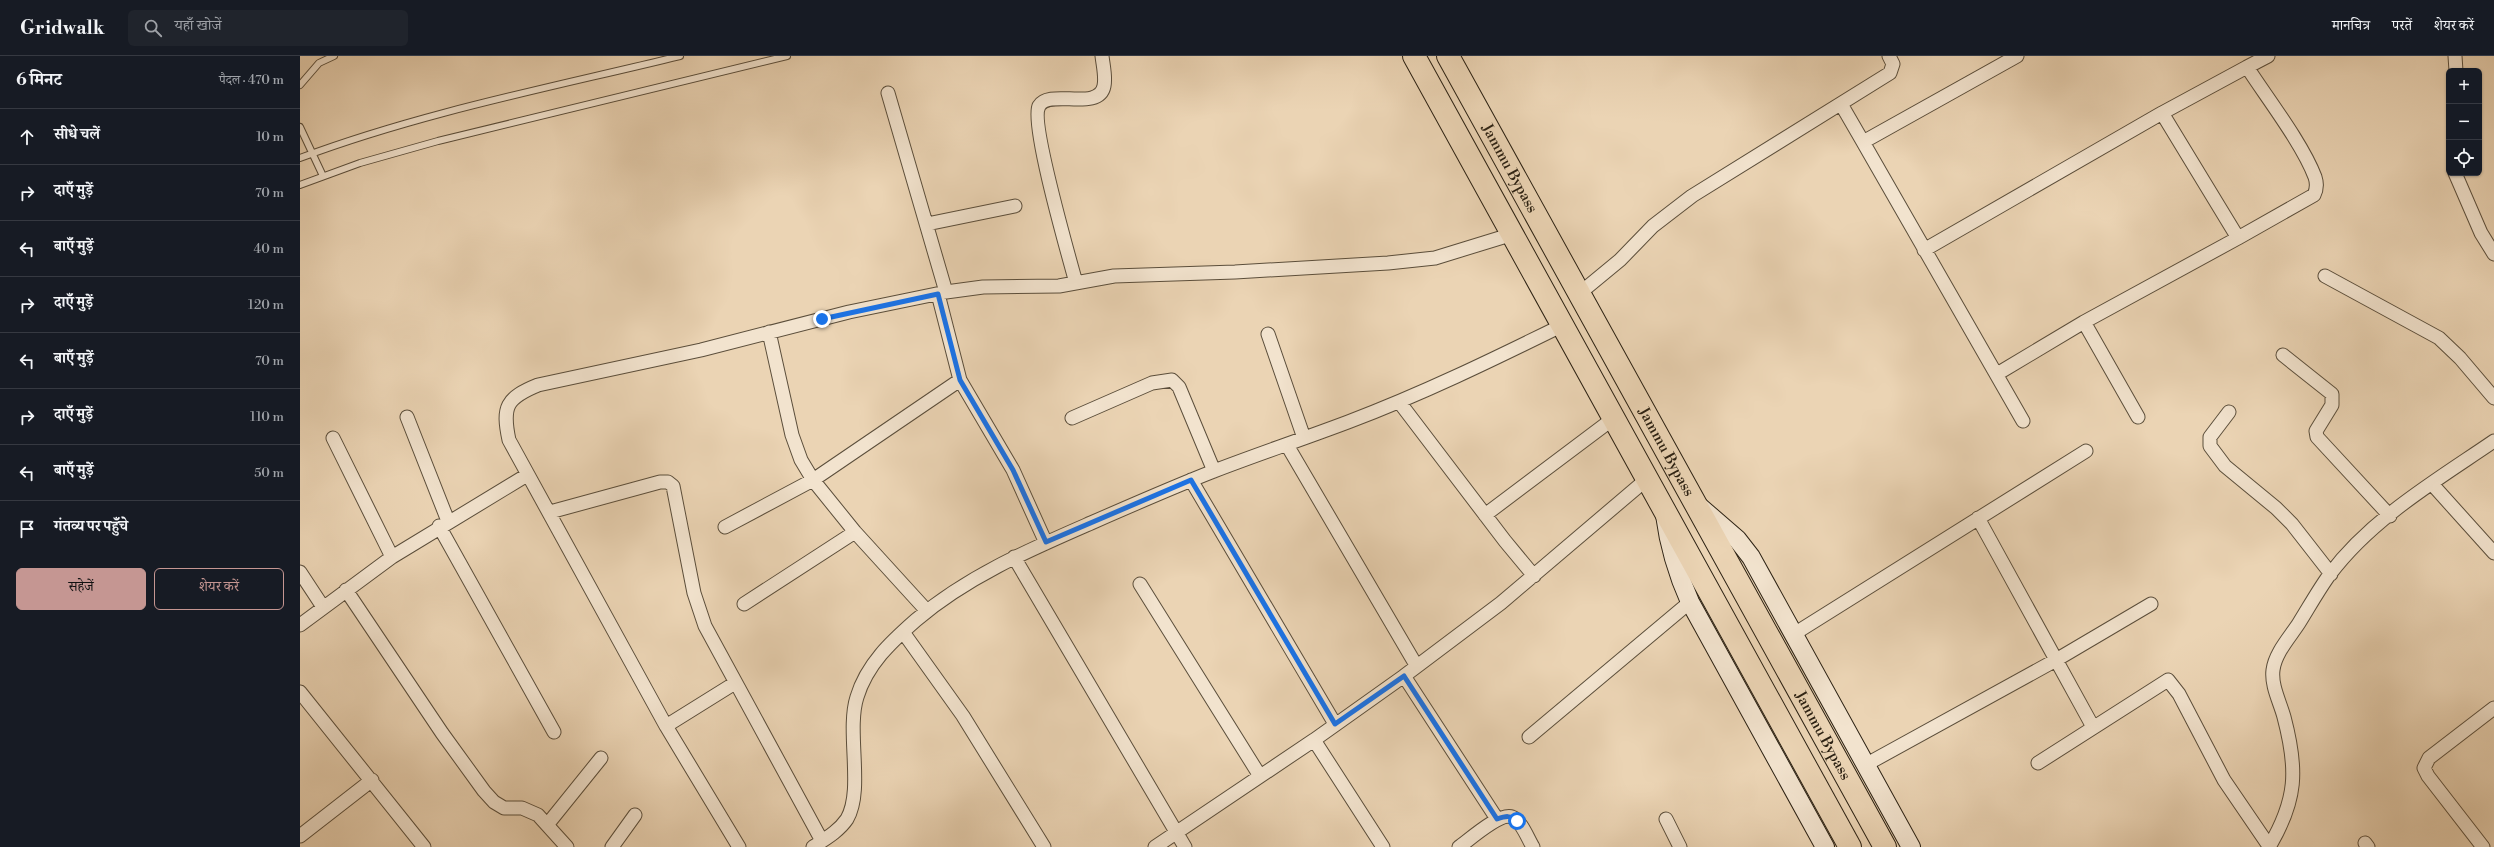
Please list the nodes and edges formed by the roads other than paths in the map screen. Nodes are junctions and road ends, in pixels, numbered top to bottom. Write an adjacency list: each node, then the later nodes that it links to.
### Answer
1 (334, 56): 13 (lane)
2 (680, 56): 19 (lane)
3 (787, 56): 21 (lane)
4 (1102, 56): 31 (street)
5 (1414, 56): 26 (highway, Jammu Bypass)
6 (1448, 56): 33 (highway, Jammu Bypass)
7 (1889, 56): 15 (street)
8 (2017, 56): 18 (street)
9 (2268, 56): 11 (street)
10 (2455, 56): 12 (street)
11 (2247, 67): 16 (street); 27 (street)
12 (2456, 68)
13 (300, 85)
14 (888, 93): 25 (street)
15 (1841, 104): 18 (street); 33 (street)
16 (2162, 113): 27 (street); 28 (street)
17 (300, 127): 19 (lane)
18 (1863, 142): 28 (street)
19 (313, 153): 20 (lane); 21 (lane)
20 (300, 158)
21 (323, 176): 23 (lane)
22 (2456, 176): 29 (street)
23 (300, 185)
24 (1015, 206): 25 (street)
25 (927, 224): 32 (street)
26 (1513, 234): 31 (street); 35 (highway, Jammu Bypass)
27 (2238, 238): 34 (street)
28 (1924, 250): 39 (street)
29 (2494, 254)
30 (2325, 276): 41 (street)
31 (1076, 283): 32 (street)
32 (942, 293): 36 (street); 40 (street)
33 (1580, 293): 60 (highway, Jammu Bypass)
34 (2084, 322): 39 (street); 45 (street)
35 (1563, 325): 42 (street); 47 (highway, Jammu Bypass)
36 (769, 332): 55 (street); 57 (street)
37 (1268, 334): 50 (street)
38 (2283, 355): 64 (street)
39 (1997, 374): 48 (street)
40 (960, 380): 57 (street); 69 (street)
41 (2494, 398)
42 (1400, 402): 50 (street); 63 (street)
43 (2229, 412): 74 (street)
44 (407, 417): 66 (street)
45 (2138, 417)
46 (1072, 418): 54 (street)
47 (1614, 418): 56 (highway, Jammu Bypass); 63 (street)
48 (2024, 421)
49 (333, 438): 72 (street)
50 (1304, 438): 52 (street)
51 (2494, 441): 59 (street)
52 (1287, 444): 54 (street); 87 (street)
53 (2086, 451): 65 (street)
54 (1214, 471): 58 (street)
55 (527, 475): 62 (street); 66 (street)
56 (1647, 479): 61 (highway, Jammu Bypass); 75 (street)
57 (813, 480): 67 (street); 68 (street)
58 (1191, 480): 69 (street); 92 (street)
59 (2432, 484): 64 (street); 70 (street)
60 (1695, 502): 85 (street); 124 (highway, Jammu Bypass)
61 (1664, 510): 78 (street); 123 (highway, Jammu Bypass)
62 (550, 512): 89 (street); 93 (street)
63 (1485, 515): 75 (street)
64 (2390, 516): 74 (street)
65 (1978, 518): 85 (street); 86 (street)
66 (444, 524): 72 (street); 95 (street)
67 (725, 527)
68 (855, 532): 79 (street); 82 (street)
69 (1046, 542): 71 (street)
70 (2494, 553)
71 (1014, 556): 82 (street); 107 (street)
72 (392, 557): 77 (street)
73 (300, 572): 81 (street)
74 (2330, 574): 110 (street)
75 (1534, 576): 87 (street)
76 (1140, 584): 101 (street)
77 (346, 590): 81 (street); 106 (street)
78 (1690, 602): 96 (street); 122 (street)
79 (744, 604)
80 (2151, 604): 86 (street)
81 (324, 607): 83 (street)
82 (927, 611): 84 (street)
83 (300, 625)
84 (903, 632): 109 (street); 115 (street)
85 (1794, 634): 100 (street)
86 (2056, 660): 94 (street); 100 (street)
87 (1416, 665): 88 (street)
88 (1404, 676): 92 (street); 104 (street)
89 (735, 683): 93 (street); 109 (street)
90 (300, 692): 102 (street)
91 (2494, 708): 126 (street)
92 (1335, 724): 97 (street)
93 (666, 726): 114 (street)
94 (2093, 727): 99 (street); 110 (street)
95 (554, 732)
96 (1529, 736)
97 (1314, 740): 101 (street); 118 (street)
98 (601, 758): 106 (street)
99 (2038, 763)
100 (1867, 764): 125 (street)
101 (1260, 776): 107 (street)
102 (372, 780): 108 (street); 111 (street)
103 (635, 815): 113 (street)
104 (1497, 819): 119 (street); 120 (street)
105 (1666, 819): 121 (street)
106 (547, 825): 112 (street)
107 (1176, 833): 116 (street); 117 (street)
108 (300, 836)
109 (818, 844)
110 (2269, 846)
111 (424, 847)
112 (567, 847)
113 (612, 847)
114 (739, 847)
115 (1044, 847)
116 (1156, 847)
117 (1184, 847)
118 (1383, 847)
119 (1459, 847)
120 (1533, 847)
121 (1680, 847)
122 (1825, 847)
123 (1850, 847)
124 (1885, 847)
125 (1912, 847)
126 (2483, 847)

